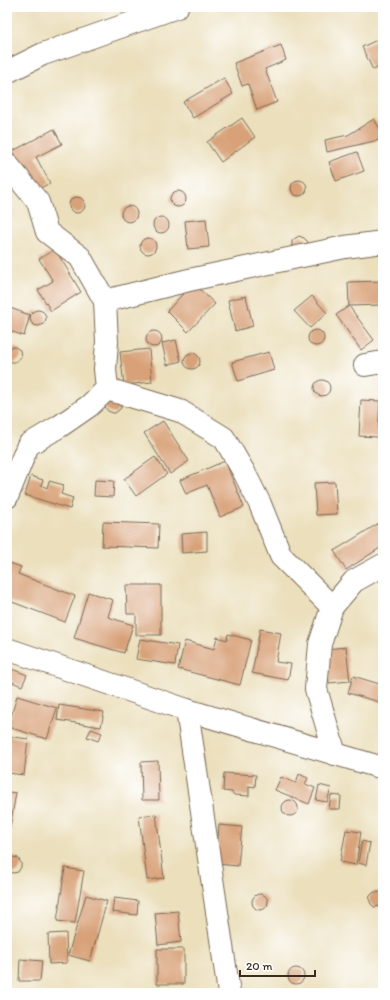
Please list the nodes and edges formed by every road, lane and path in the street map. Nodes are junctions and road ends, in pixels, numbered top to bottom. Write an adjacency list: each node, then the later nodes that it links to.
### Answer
1 (178, 7): 2 (main road)
2 (7, 72)
3 (7, 164): 5 (main road)
4 (383, 242): 5 (main road)
5 (105, 301): 6 (main road)
6 (107, 389): 7 (main road); 9 (main road)
7 (7, 496)
8 (383, 565): 9 (main road)
9 (332, 607): 12 (main road)
10 (7, 649): 11 (main road)
11 (187, 710): 12 (main road); 14 (main road)
12 (335, 754): 13 (main road)
13 (383, 768)
14 (229, 993)

